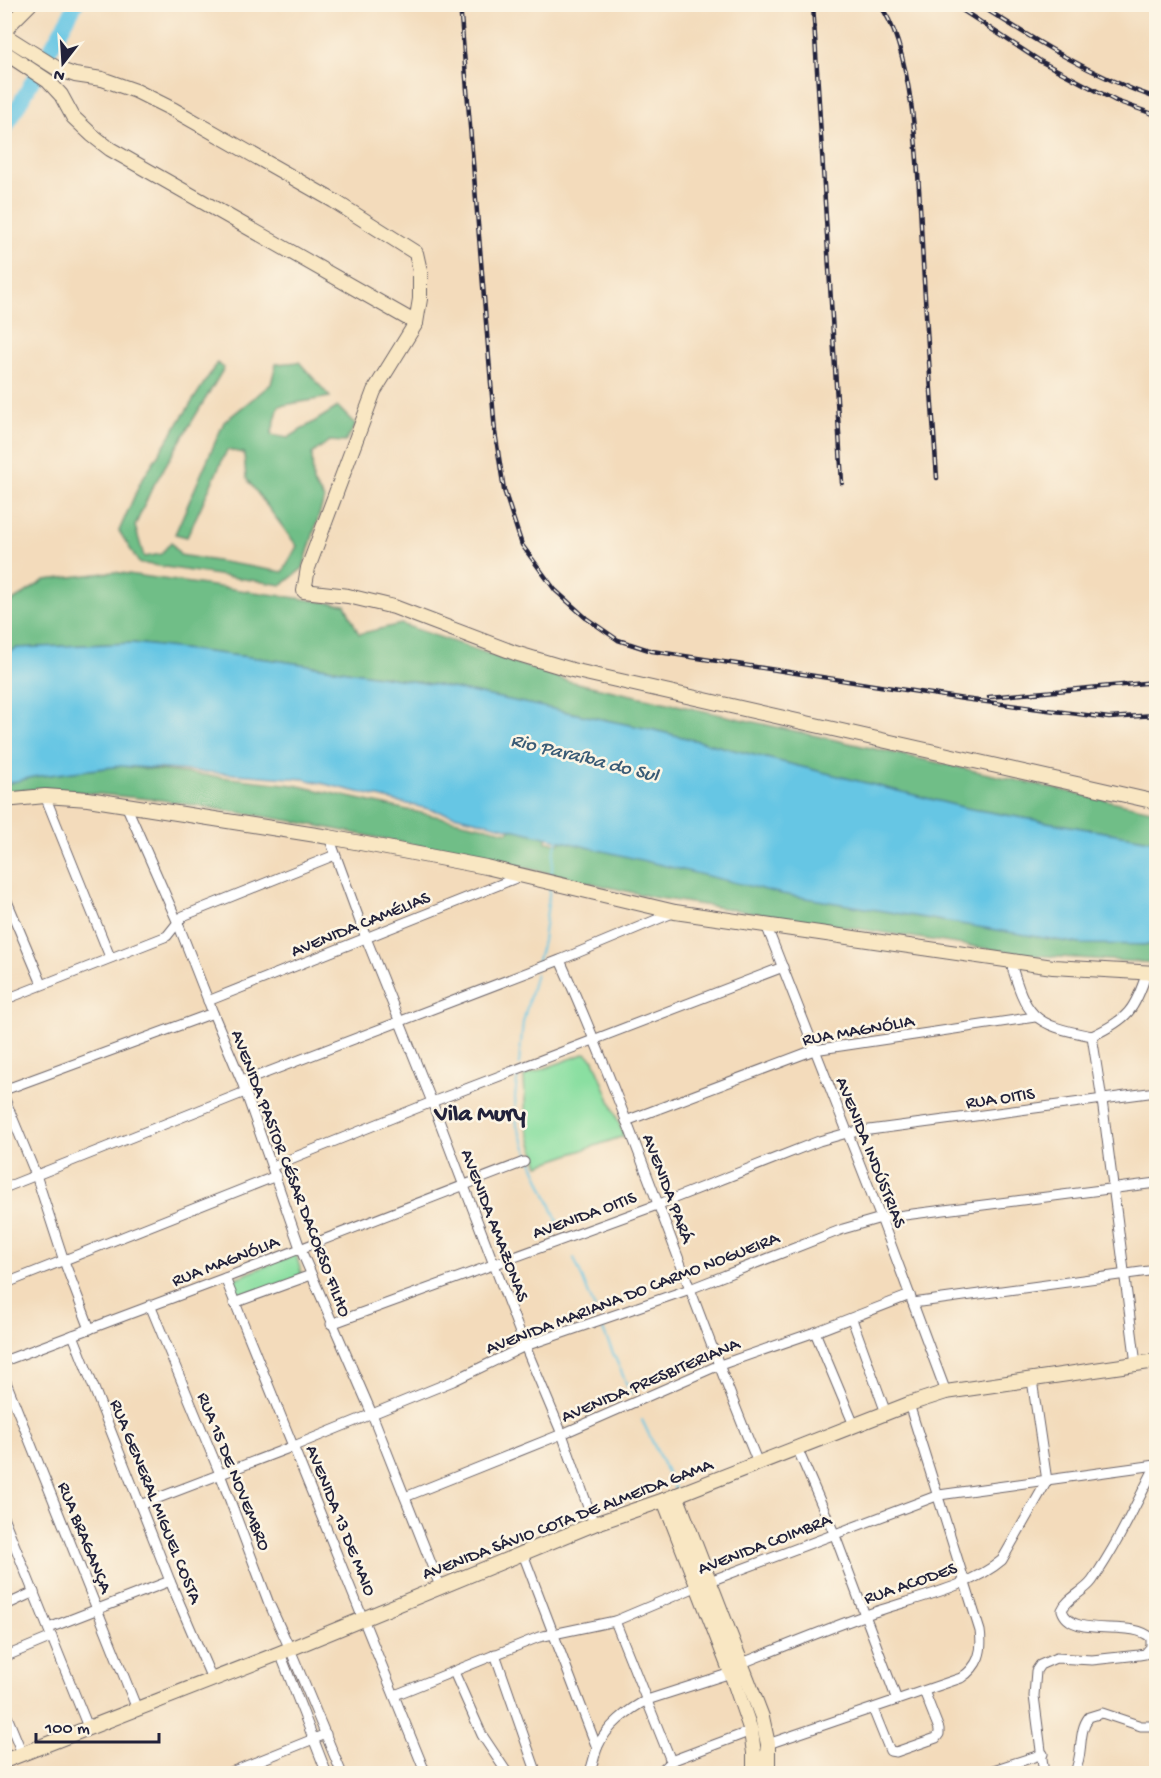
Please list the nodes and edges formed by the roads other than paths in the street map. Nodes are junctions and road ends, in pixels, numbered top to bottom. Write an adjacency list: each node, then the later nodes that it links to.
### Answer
1 (30, 4): 2 (street)
2 (6, 30): 3 (street)
3 (14, 53): 4 (street); 5 (street)
4 (75, 75): 5 (street); 6 (street)
5 (61, 95): 6 (street)
6 (416, 323): 9 (street)
7 (45, 796): 8 (street); 10 (street); 19 (street)
8 (4, 800)
9 (1156, 802)
10 (126, 805): 11 (street); 16 (street, AVENIDA PASTOR CÉSAR DACORSO FILHO)
11 (329, 837): 12 (street, AVENIDA AMAZONAS); 13 (street)
12 (335, 855): 16 (street); 18 (street, AVENIDA AMAZONAS)
13 (523, 875): 15 (street); 18 (street, AVENIDA CAMÉLIAS)
14 (4, 894): 24 (street)
15 (675, 912): 17 (street); 20 (street)
16 (177, 921): 19 (street); 26 (street, AVENIDA PASTOR CÉSAR DACORSO FILHO)
17 (766, 926): 21 (street); 22 (street, AVENIDA INDÚSTRIAS)
18 (366, 938): 26 (street, AVENIDA CAMÉLIAS); 29 (street, AVENIDA AMAZONAS)
19 (110, 957): 24 (street)
20 (560, 960): 29 (street); 31 (street, AVENIDA PARÁ)
21 (1010, 960): 23 (street); 28 (street)
22 (783, 967): 31 (street); 32 (street, AVENIDA INDÚSTRIAS)
23 (1152, 973): 30 (street)
24 (42, 984): 25 (street)
25 (4, 1000)
26 (208, 1001): 27 (street, AVENIDA PASTOR CÉSAR DACORSO FILHO)
27 (213, 1013): 33 (street, AVENIDA PASTOR CÉSAR DACORSO FILHO); 34 (street)
28 (1035, 1017): 30 (street); 32 (street, RUA MAGNÓLIA)
29 (399, 1022): 33 (street); 39 (street, AVENIDA AMAZONAS)
30 (1092, 1036): 38 (street)
31 (595, 1039): 39 (street); 40 (street, AVENIDA PARÁ)
32 (814, 1050): 40 (street, RUA MAGNÓLIA); 41 (street, AVENIDA INDÚSTRIAS)
33 (242, 1082): 35 (street, AVENIDA PASTOR CÉSAR DACORSO FILHO)
34 (4, 1090)
35 (245, 1092): 43 (street, AVENIDA PASTOR CÉSAR DACORSO FILHO); 44 (street)
36 (1156, 1092): 38 (street, RUA OITIS)
37 (4, 1097): 44 (street)
38 (1102, 1100): 41 (street, RUA OITIS); 48 (street)
39 (432, 1102): 43 (street); 46 (street, AVENIDA AMAZONAS)
40 (626, 1121): 49 (street, AVENIDA PARÁ)
41 (848, 1134): 49 (street, AVENIDA OITIS); 50 (street, AVENIDA INDÚSTRIAS)
42 (524, 1162): 46 (street, RUA MAGNÓLIA)
43 (274, 1171): 51 (street, AVENIDA PASTOR CÉSAR DACORSO FILHO); 52 (street)
44 (36, 1175): 47 (street); 52 (street)
45 (1156, 1183): 48 (street, AVENIDA MARIANA DO CARMO NOGUEIRA)
46 (464, 1185): 51 (street, RUA MAGNÓLIA); 53 (street, AVENIDA AMAZONAS)
47 (4, 1188)
48 (1113, 1189): 50 (street, AVENIDA MARIANA DO CARMO NOGUEIRA); 55 (street)
49 (657, 1205): 53 (street, AVENIDA OITIS); 59 (street, AVENIDA PARÁ)
50 (881, 1218): 59 (street, AVENIDA MARIANA DO CARMO NOGUEIRA); 60 (street, AVENIDA INDÚSTRIAS)
51 (300, 1248): 56 (street, AVENIDA PASTOR CÉSAR DACORSO FILHO); 57 (street, RUA MAGNÓLIA)
52 (64, 1261): 58 (street); 65 (street)
53 (493, 1264): 64 (street, AVENIDA OITIS); 68 (street, AVENIDA AMAZONAS)
54 (1156, 1270): 55 (street, AVENIDA PRESBITERIANA)
55 (1125, 1274): 60 (street, AVENIDA PRESBITERIANA); 71 (street)
56 (311, 1275): 61 (street); 64 (street, AVENIDA PASTOR CÉSAR DACORSO FILHO)
57 (225, 1278): 61 (street, AVENIDA 13 DE MAIO); 62 (street, RUA MAGNÓLIA)
58 (4, 1284)
59 (690, 1289): 68 (street, AVENIDA MARIANA DO CARMO NOGUEIRA); 72 (street, AVENIDA PARÁ)
60 (911, 1299): 63 (street, AVENIDA PRESBITERIANA); 75 (street, AVENIDA INDÚSTRIAS)
61 (234, 1303): 81 (street, AVENIDA 13 DE MAIO)
62 (150, 1305): 65 (street, RUA MAGNÓLIA); 85 (street, RUA 15 DE NOVEMBRO)
63 (852, 1319): 66 (street, AVENIDA PRESBITERIANA); 77 (street)
64 (332, 1324): 78 (street, AVENIDA PASTOR CÉSAR DACORSO FILHO)
65 (90, 1329): 67 (street, RUA MAGNÓLIA)
66 (815, 1332): 72 (street, AVENIDA PRESBITERIANA); 79 (street)
67 (73, 1335): 69 (street, RUA MAGNÓLIA); 90 (street, RUA GENERAL MIGUEL COSTA)
68 (525, 1346): 78 (street, AVENIDA MARIANA DO CARMO NOGUEIRA); 80 (street, AVENIDA AMAZONAS)
69 (4, 1360)
70 (1156, 1361): 71 (street, AVENIDA SÁVIO COTA DE ALMEIDA GAMA)
71 (1136, 1364): 74 (street, AVENIDA SÁVIO COTA DE ALMEIDA GAMA)
72 (717, 1366): 80 (street, AVENIDA PRESBITERIANA); 83 (street, AVENIDA PARÁ)
73 (4, 1377): 101 (street, RUA BRAGANÇA)
74 (1032, 1380): 75 (street, AVENIDA SÁVIO COTA DE ALMEIDA GAMA); 86 (street)
75 (946, 1392): 76 (street, AVENIDA SÁVIO COTA DE ALMEIDA GAMA)
76 (909, 1404): 77 (street, AVENIDA SÁVIO COTA DE ALMEIDA GAMA); 87 (street)
77 (886, 1413): 79 (street, AVENIDA SÁVIO COTA DE ALMEIDA GAMA)
78 (372, 1414): 81 (street, AVENIDA MARIANA DO CARMO NOGUEIRA); 88 (street, AVENIDA PASTOR CÉSAR DACORSO FILHO)
79 (854, 1425): 82 (street, AVENIDA SÁVIO COTA DE ALMEIDA GAMA)
80 (562, 1434): 88 (street, AVENIDA PRESBITERIANA); 92 (street, AVENIDA AMAZONAS)
81 (294, 1446): 85 (street, AVENIDA MARIANA DO CARMO NOGUEIRA); 103 (street, AVENIDA 13 DE MAIO)
82 (797, 1448): 83 (street, AVENIDA SÁVIO COTA DE ALMEIDA GAMA); 93 (street)
83 (758, 1463): 89 (street, AVENIDA SÁVIO COTA DE ALMEIDA GAMA)
84 (1156, 1465): 86 (street, AVENIDA COIMBRA); 128 (street)
85 (220, 1474): 90 (street, AVENIDA MARIANA DO CARMO NOGUEIRA); 107 (street, RUA 15 DE NOVEMBRO)
86 (1047, 1481): 87 (street, AVENIDA COIMBRA); 96 (street, RUA ACODES)
87 (939, 1496): 93 (street, AVENIDA COIMBRA); 96 (street)
88 (405, 1497): 98 (street, AVENIDA PASTOR CÉSAR DACORSO FILHO)
89 (670, 1498): 92 (street, AVENIDA SÁVIO COTA DE ALMEIDA GAMA); 97 (street)
90 (140, 1505): 95 (street, RUA GENERAL MIGUEL COSTA)
91 (4, 1519): 99 (street)
92 (594, 1524): 94 (street, AVENIDA SÁVIO COTA DE ALMEIDA GAMA)
93 (834, 1533): 97 (street, AVENIDA COIMBRA); 102 (street)
94 (523, 1554): 98 (street, AVENIDA SÁVIO COTA DE ALMEIDA GAMA); 106 (street)
95 (170, 1581): 101 (street); 112 (street, RUA GENERAL MIGUEL COSTA)
96 (964, 1581): 102 (street, RUA ACODES); 113 (street)
97 (703, 1583): 104 (street, AVENIDA COIMBRA); 110 (street)
98 (440, 1586): 103 (street, AVENIDA SÁVIO COTA DE ALMEIDA GAMA)
99 (34, 1592): 100 (street); 105 (street)
100 (4, 1606)
101 (98, 1610): 105 (street); 118 (street, RUA BRAGANÇA)
102 (866, 1615): 110 (street, RUA ACODES); 116 (street)
103 (364, 1619): 107 (street, AVENIDA SÁVIO COTA DE ALMEIDA GAMA); 114 (street, AVENIDA 13 DE MAIO)
104 (615, 1621): 106 (street, AVENIDA COIMBRA); 115 (street)
105 (50, 1632): 109 (street); 121 (street)
106 (552, 1633): 108 (street, AVENIDA COIMBRA); 126 (street)
107 (285, 1651): 112 (street, AVENIDA SÁVIO COTA DE ALMEIDA GAMA); 123 (street); 124 (street)
108 (495, 1654): 111 (street, AVENIDA COIMBRA); 138 (street)
109 (4, 1657)
110 (736, 1668): 115 (street, RUA ACODES); 122 (street); 125 (street)
111 (454, 1672): 114 (street, AVENIDA COIMBRA); 137 (street)
112 (212, 1678): 118 (street, AVENIDA SÁVIO COTA DE ALMEIDA GAMA)
113 (924, 1691): 116 (street); 119 (street)
114 (394, 1695): 131 (street, AVENIDA 13 DE MAIO)
115 (647, 1700): 126 (street, RUA ACODES); 130 (street)
116 (897, 1700): 119 (street)
117 (4, 1709): 127 (street)
118 (137, 1709): 121 (street, AVENIDA SÁVIO COTA DE ALMEIDA GAMA)
119 (873, 1709): 125 (street)
120 (1156, 1726): 144 (street)
121 (88, 1727): 127 (street, AVENIDA SÁVIO COTA DE ALMEIDA GAMA)
122 (751, 1731): 130 (street); 132 (street)
123 (326, 1734): 124 (street); 136 (street)
124 (312, 1739): 133 (street); 135 (street)
125 (768, 1744): 141 (street)
126 (597, 1748): 139 (street)
127 (22, 1753): 129 (street, AVENIDA SÁVIO COTA DE ALMEIDA GAMA)
128 (1043, 1754): 142 (street); 143 (street)
129 (4, 1761)
130 (671, 1761): 140 (street)
131 (424, 1771)
132 (751, 1771)
133 (237, 1772): 134 (street)
134 (226, 1773)
135 (327, 1773)
136 (342, 1773)
137 (508, 1773)
138 (537, 1773)
139 (589, 1773)
140 (658, 1773)
141 (768, 1773)
142 (981, 1773)
143 (1044, 1773)
144 (1074, 1773)

